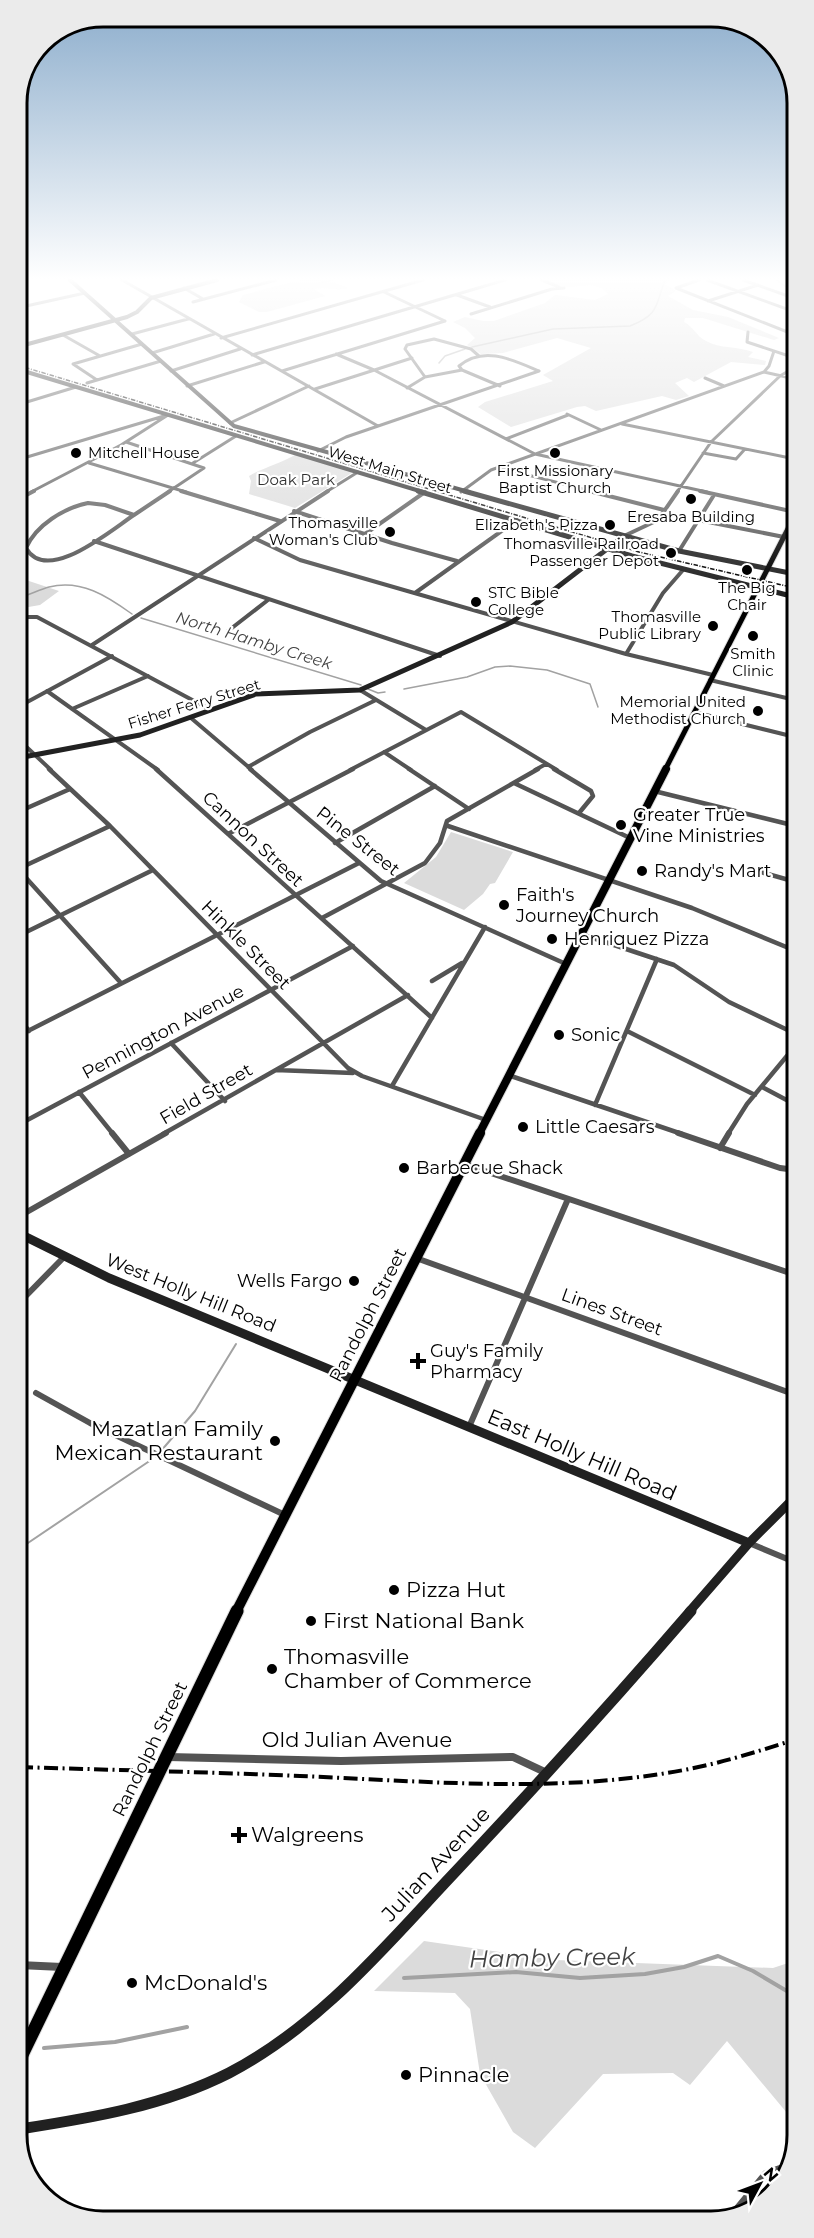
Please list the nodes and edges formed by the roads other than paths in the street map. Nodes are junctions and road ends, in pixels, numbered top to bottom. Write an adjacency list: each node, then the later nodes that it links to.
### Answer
1 (67, 384): 16 (street, West Main Street)
2 (192, 384): 12 (street)
3 (306, 384): 13 (street)
4 (329, 384): 18 (street)
5 (400, 384): 17 (street)
6 (413, 384): 17 (street)
7 (496, 384): 14 (street)
8 (504, 384): 14 (street)
9 (720, 384): 15 (street)
10 (728, 384): 15 (street)
11 (771, 384): 29 (street)
12 (187, 386): 22 (street)
13 (309, 386): 18 (street); 22 (street)
14 (500, 386): 20 (street)
15 (724, 386): 23 (street)
16 (76, 387): 19 (street); 21 (street, West Main Street)
17 (407, 388): 20 (street)
18 (315, 389): 24 (street)
19 (27, 401)
20 (440, 405): 24 (street); 27 (street)
21 (168, 415): 26 (street, West Main Street); 28 (street); 34 (street)
22 (230, 423): 31 (street, West Main Street)
23 (620, 424): 25 (street); 29 (street)
24 (378, 426): 31 (street)
25 (601, 430): 27 (street); 33 (street)
26 (236, 436): 37 (street); 39 (street, West Main Street)
27 (506, 439): 33 (street)
28 (126, 442): 36 (street); 37 (street)
29 (711, 442): 30 (street); 32 (street)
30 (745, 449): 32 (street); 35 (street)
31 (318, 451): 43 (street, West Main Street)
32 (703, 453): 40 (street)
33 (535, 454): 38 (street); 40 (street)
34 (27, 457)
35 (787, 457)
36 (89, 463): 41 (street); 44 (street)
37 (193, 463): 41 (street)
38 (498, 468): 43 (street); 46 (street)
39 (357, 472): 42 (street, West Main Street); 47 (street)
40 (680, 487): 45 (street); 46 (street)
41 (173, 489): 49 (street); 50 (street)
42 (425, 492): 51 (street, West Main Street); 54 (street)
43 (461, 492): 55 (street, West Main Street)
44 (27, 495)
45 (714, 495): 48 (street); 52 (street)
46 (664, 510): 55 (street)
47 (294, 512): 50 (street); 54 (street)
48 (787, 512)
49 (134, 515): 58 (street); 59 (street)
50 (280, 520): 57 (street)
51 (517, 520): 60 (street, West Main Street); 63 (street)
52 (698, 520): 56 (street); 62 (street)
53 (787, 533): 56 (main road, Randolph Street)
54 (365, 534): 63 (street)
55 (624, 536): 60 (street, Fisher Ferry Street); 62 (street, West Main Street)
56 (784, 537): 64 (main road, Randolph Street)
57 (254, 538): 67 (street); 69 (street)
58 (94, 541): 61 (street); 67 (street)
59 (27, 544)
60 (607, 548): 65 (street, West Main Street); 73 (street, Fisher Ferry Street)
61 (27, 550)
62 (679, 551): 64 (street, West Main Street)
63 (457, 561): 69 (street)
64 (768, 569): 66 (street, West Main Street); 68 (main road, Randolph Street)
65 (683, 570): 68 (street, West Main Street); 76 (street)
66 (787, 573)
67 (197, 576): 71 (street); 75 (street)
68 (758, 589): 70 (street, West Main Street); 80 (main road, Randolph Street)
69 (415, 593): 73 (street)
70 (787, 595)
71 (268, 600): 74 (street); 78 (street)
72 (27, 616): 75 (street)
73 (512, 622): 76 (street); 78 (street, Fisher Ferry Street)
74 (228, 632)
75 (92, 645): 77 (street)
76 (626, 654): 80 (street)
77 (112, 656): 79 (street); 82 (street)
78 (440, 656): 81 (street, Fisher Ferry Street)
79 (148, 676): 86 (street); 87 (street)
80 (712, 678): 83 (street); 88 (main road, Randolph Street)
81 (360, 690): 84 (street); 87 (street, Fisher Ferry Street)
82 (47, 691): 85 (street); 86 (street, Cannon Street)
83 (787, 698)
84 (376, 700): 90 (street); 98 (street)
85 (27, 702)
86 (72, 709): 92 (street, Cannon Street)
87 (210, 710): 89 (street, Fisher Ferry Street)
88 (694, 712): 91 (street); 102 (main road, Randolph Street)
89 (190, 718): 92 (street, Fisher Ferry Street); 98 (street, Pine Street)
90 (426, 730): 94 (street); 97 (street)
91 (787, 735)
92 (115, 740): 95 (street, Fisher Ferry Street); 110 (street, Cannon Street)
93 (27, 747): 95 (street, Hinkle Street)
94 (384, 752): 100 (street); 103 (street)
95 (35, 755): 96 (street, Fisher Ferry Street); 101 (street, Hinkle Street)
96 (27, 756)
97 (546, 764): 99 (street); 106 (street)
98 (248, 767): 103 (street, Pine Street)
99 (514, 783): 105 (street); 106 (street)
100 (435, 786): 105 (street); 112 (street)
101 (70, 789): 104 (street); 108 (street, Hinkle Street)
102 (654, 791): 107 (street); 111 (main road, Randolph Street)
103 (289, 803): 110 (street); 112 (street, Pine Street)
104 (27, 808)
105 (469, 808): 109 (street)
106 (579, 813): 111 (street)
107 (787, 824)
108 (110, 826): 114 (street); 116 (street, Hinkle Street)
109 (448, 826): 119 (street); 120 (street)
110 (228, 834): 121 (street, Cannon Street)
111 (630, 838): 119 (main road, Randolph Street)
112 (335, 843): 113 (street, Pine Street)
113 (359, 863): 120 (street, Pine Street); 121 (street)
114 (27, 865)
115 (750, 869): 118 (street)
116 (153, 870): 122 (street); 126 (street, Hinkle Street)
117 (27, 879): 122 (street)
118 (787, 879)
119 (609, 881): 127 (main road, Randolph Street); 129 (street)
120 (388, 885): 123 (street); 124 (street, Pine Street)
121 (295, 895): 123 (street, Cannon Street); 126 (street)
122 (60, 915): 125 (street); 134 (street)
123 (322, 918): 128 (street, Cannon Street)
124 (485, 927): 131 (street); 132 (street, Pine Street)
125 (27, 932)
126 (216, 934): 134 (street); 135 (street, Hinkle Street)
127 (581, 934): 130 (street); 132 (main road, Randolph Street)
128 (353, 946): 135 (street, Pennington Avenue); 136 (street, Cannon Street)
129 (787, 947)
130 (657, 959): 140 (street); 141 (street)
131 (463, 962): 133 (street); 137 (street)
132 (566, 964): 147 (main road, Randolph Street)
133 (432, 981)
134 (122, 983): 139 (street)
135 (271, 990): 142 (street, Pennington Avenue); 143 (street, Hinkle Street)
136 (408, 995): 137 (street, Cannon Street); 143 (street, Field Street)
137 (432, 1018): 148 (street)
138 (27, 1027): 139 (street)
139 (29, 1030)
140 (787, 1030)
141 (627, 1031): 151 (street); 154 (street)
142 (171, 1043): 150 (street, Pennington Avenue); 153 (street)
143 (323, 1043): 145 (street, Field Street); 146 (street, Hinkle Street)
144 (787, 1056): 149 (street)
145 (276, 1070): 146 (street); 153 (street, Field Street)
146 (355, 1073): 148 (street, Hinkle Street)
147 (508, 1075): 154 (street); 156 (main road, Randolph Street)
148 (392, 1086): 156 (street, Hinkle Street)
149 (762, 1087): 151 (street); 152 (street)
150 (79, 1092): 155 (street, Pennington Avenue); 158 (street)
151 (755, 1095): 157 (street)
152 (787, 1100)
153 (225, 1101): 158 (street, Field Street)
154 (595, 1105): 157 (street)
155 (27, 1120)
156 (486, 1120): 159 (main road, Randolph Street)
157 (720, 1148): 160 (street)
158 (129, 1154): 162 (street, Field Street)
159 (464, 1164): 161 (street); 165 (main road, Randolph Street)
160 (787, 1169)
161 (568, 1199): 166 (street); 168 (street)
162 (27, 1212)
163 (27, 1238): 164 (street, West Holly Hill Road)
164 (64, 1257): 167 (street); 169 (street, West Holly Hill Road)
165 (416, 1258): 168 (street, Lines Street); 169 (main road, Randolph Street)
166 (787, 1272)
167 (27, 1295)
168 (524, 1296): 170 (street, Lines Street); 172 (street)
169 (355, 1378): 172 (street, East Holly Hill Road); 174 (main road, Randolph Street)
170 (787, 1392)
171 (36, 1393): 174 (street)
172 (469, 1427): 175 (street, East Holly Hill Road)
173 (787, 1504): 175 (street, Julian Avenue)
174 (285, 1515): 177 (main road, Randolph Street)
175 (749, 1544): 176 (street, East Holly Hill Road); 178 (street, Julian Avenue)
176 (787, 1559)
177 (164, 1757): 178 (street, Old Julian Avenue); 180 (main road, Randolph Street)
178 (546, 1773): 182 (street, Julian Avenue)
179 (27, 1965): 180 (street)
180 (63, 1967): 181 (main road, Randolph Street)
181 (27, 2044)
182 (27, 2128)
183 (778, 2170): 184 (street)
184 (741, 2204)

